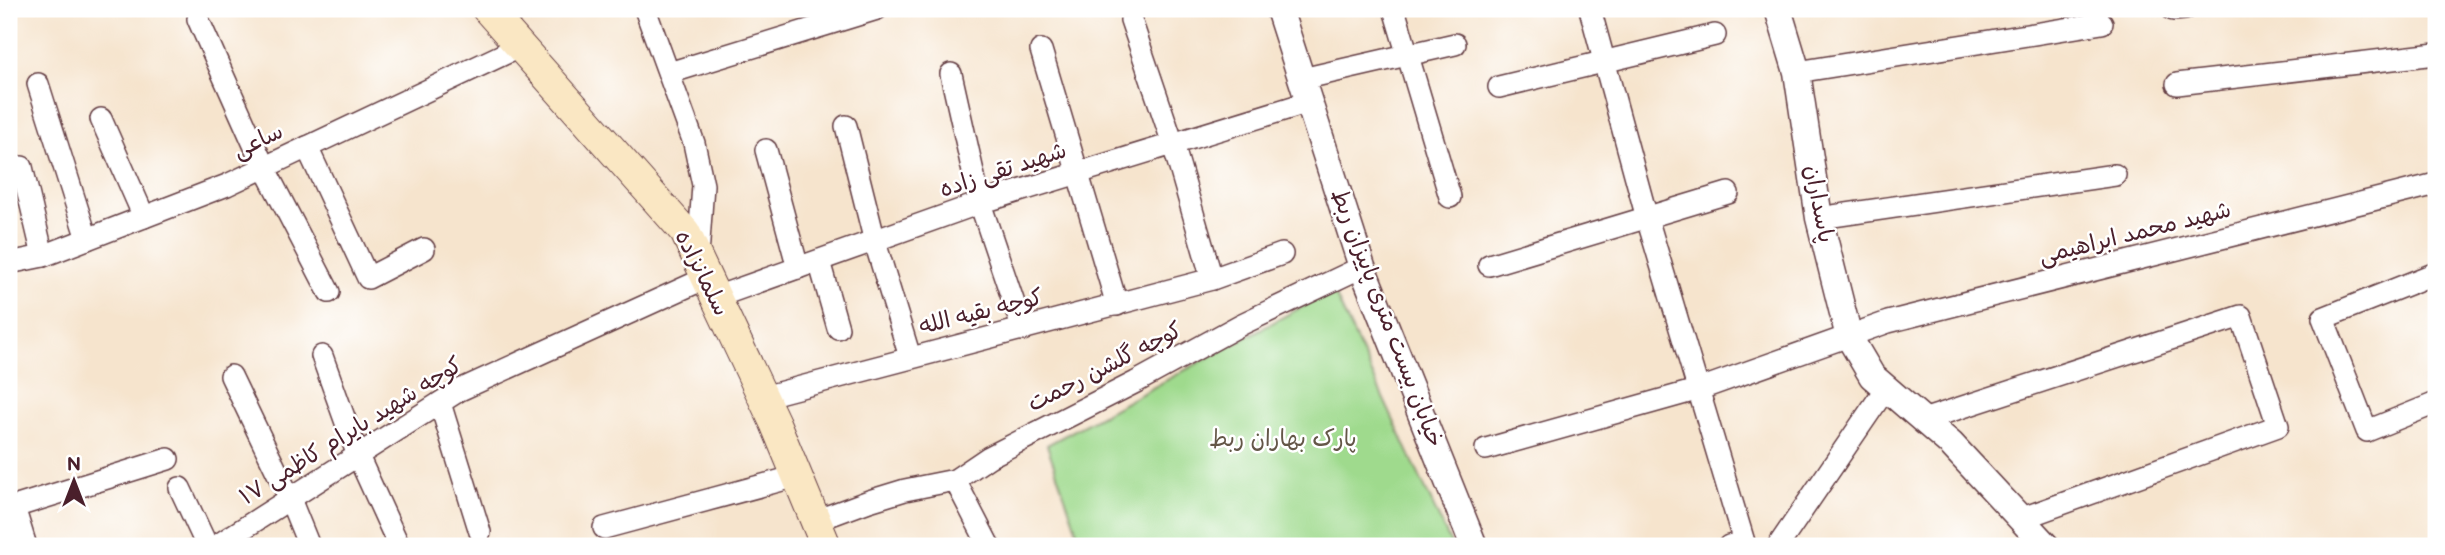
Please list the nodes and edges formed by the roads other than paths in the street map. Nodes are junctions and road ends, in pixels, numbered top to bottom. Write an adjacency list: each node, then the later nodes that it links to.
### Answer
1 (487, 9): 13 (main road, سلمانزاده)
2 (645, 9): 19 (street)
3 (877, 9): 19 (street)
4 (1279, 9): 24 (street, خیابان بیست متری پاییزان ربط)
5 (1394, 9): 16 (street)
6 (1590, 9): 17 (street)
7 (1778, 9): 18 (street, پاسداران)
8 (198, 19): 31 (street)
9 (1131, 20): 27 (street)
10 (2102, 23): 18 (street)
11 (1716, 35): 17 (street)
12 (1455, 44): 16 (street, شهید تقی زاده)
13 (521, 46): 28 (street, ساعی); 52 (main road, سلمانزاده)
14 (1041, 50): 32 (street)
15 (2436, 54): 21 (street)
16 (1407, 55): 24 (street, شهید تقی زاده); 36 (street)
17 (1604, 62): 23 (street); 39 (street)
18 (1797, 72): 40 (street, پاسداران)
19 (669, 74): 52 (street)
20 (951, 74): 37 (street)
21 (2177, 83)
22 (38, 84): 41 (street)
23 (1499, 87)
24 (1305, 90): 27 (street, شهید تقی زاده); 49 (street, خیابان بیست متری پاییزان ربط)
25 (102, 119): 38 (street)
26 (846, 125): 42 (street)
27 (1173, 144): 32 (street, شهید تقی زاده); 53 (street)
28 (307, 147): 31 (street, ساعی); 43 (street)
29 (766, 150): 50 (street)
30 (22, 167): 45 (street)
31 (264, 167): 38 (street, ساعی); 54 (street)
32 (1079, 173): 37 (street, شهید تقی زاده); 55 (street)
33 (2115, 175): 40 (street)
34 (2436, 184): 58 (street, شهید محمد ابراهیمی)
35 (1728, 193): 39 (street)
36 (1450, 197)
37 (980, 203): 42 (street, شهید تقی زاده); 57 (street)
38 (144, 217): 41 (street, ساعی)
39 (1647, 218): 48 (street); 62 (street)
40 (1819, 218): 58 (street, پاسداران)
41 (87, 239): 45 (street, ساعی)
42 (875, 242): 46 (street, شهید تقی زاده); 60 (street)
43 (425, 249)
44 (1282, 254): 53 (street, کوچه بقیه الله)
45 (43, 256): 47 (street, ساعی)
46 (819, 261): 50 (street, شهید تقی زاده); 56 (street)
47 (9, 263)
48 (1489, 265)
49 (1362, 267): 72 (street, کوچه گلشن رحمت); 86 (street, خیابان بیست متری پاییزان ربط)
50 (798, 268): 52 (street, شهید تقی زاده)
51 (2436, 274): 66 (street)
52 (707, 278): 64 (main road, سلمانزاده); 65 (street, کوچه شهید بایرام کاظمی ۱۷)
53 (1212, 279): 55 (street, کوچه بقیه الله)
54 (328, 292)
55 (1117, 305): 57 (street, کوچه بقیه الله)
56 (838, 328)
57 (1023, 330): 60 (street, کوچه بقیه الله)
58 (1849, 337): 62 (street, شهید محمد ابراهیمی); 63 (street, پاسداران)
59 (322, 356): 69 (street)
60 (910, 357): 64 (street, کوچه بقیه الله)
61 (231, 376): 74 (street)
62 (1700, 388): 68 (street, شهید محمد ابراهیمی); 87 (street)
63 (1886, 388): 67 (street, پاسداران); 88 (street)
64 (763, 397): 71 (main road, سلمانزاده)
65 (440, 403): 69 (street, کوچه شهید بایرام کاظمی ۱۷); 77 (street)
66 (2436, 403)
67 (1923, 420): 75 (street, پاسداران); 75 (street)
68 (1486, 449)
69 (358, 456): 74 (street, کوچه شهید بایرام کاظمی ۱۷); 84 (street)
70 (168, 459): 80 (street)
71 (797, 476): 76 (street); 78 (main road, سلمانزاده)
72 (956, 480): 78 (street, کوچه گلشن رحمت); 85 (street)
73 (180, 488): 81 (street)
74 (290, 499): 82 (street, کوچه شهید بایرام کاظمی ۱۷); 83 (street)
75 (2020, 519): 79 (street, پاسداران)
76 (604, 528)
77 (480, 532)
78 (820, 534)
79 (2041, 544)
80 (26, 546)
81 (206, 546)
82 (216, 546)
83 (309, 546)
84 (399, 546)
85 (989, 546)
86 (1474, 546)
87 (1729, 546)
88 (1778, 546)

